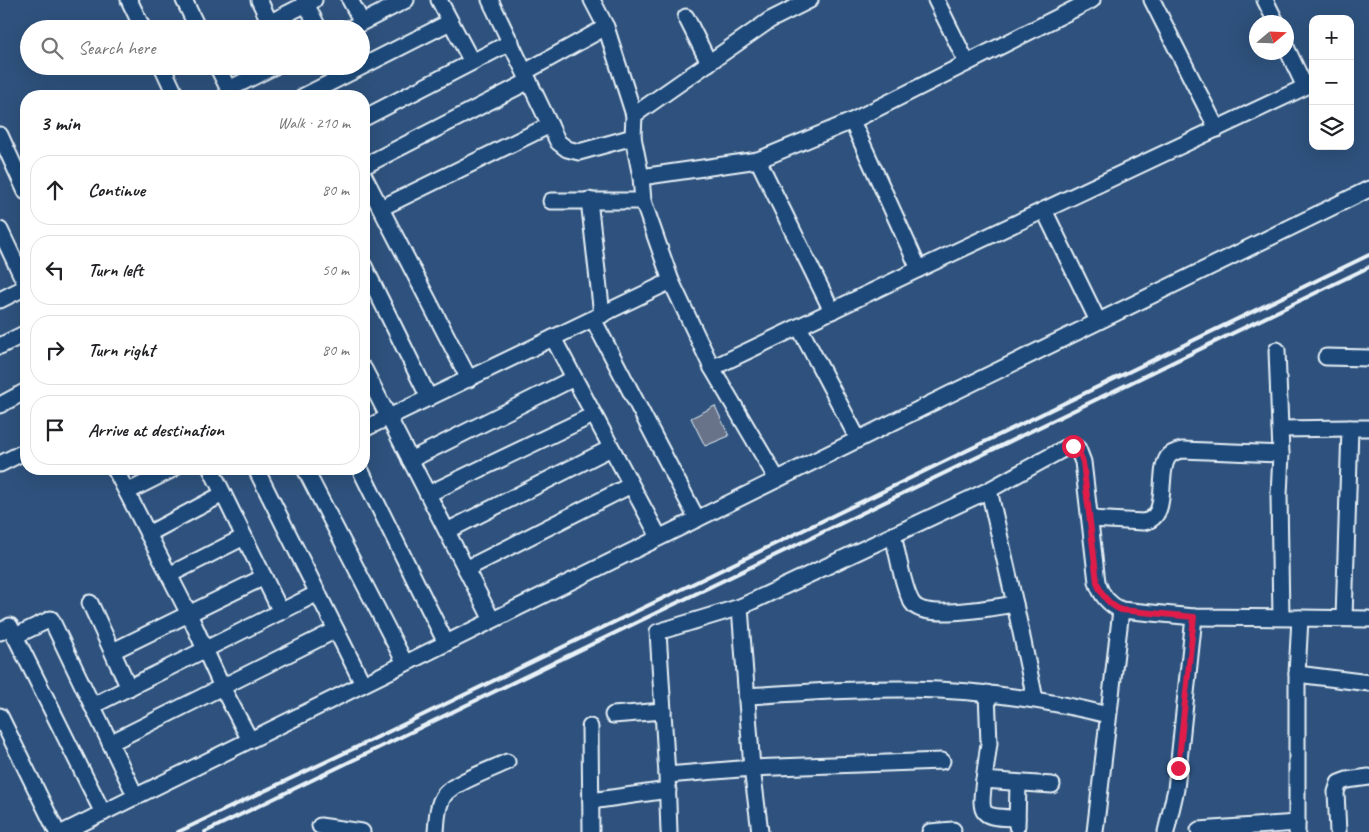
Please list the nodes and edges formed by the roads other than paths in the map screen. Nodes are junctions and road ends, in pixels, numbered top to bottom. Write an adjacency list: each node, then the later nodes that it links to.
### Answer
1 (129, 0): 17 (street)
2 (184, 0): 18 (street)
3 (258, 0): 19 (street)
4 (350, 0): 22 (street)
5 (439, 0): 24 (street)
6 (490, 0): 26 (street)
7 (592, 0): 25 (street)
8 (809, 0): 30 (street)
9 (936, 0): 31 (street)
10 (1092, 0): 31 (street)
11 (1152, 0): 45 (street)
12 (1266, 0): 15 (street)
13 (308, 1): 20 (street); 21 (street)
14 (396, 2): 23 (street)
15 (1273, 15)
16 (686, 17): 30 (street)
17 (139, 20)
18 (194, 20)
19 (264, 20)
20 (277, 20)
21 (315, 20)
22 (354, 20)
23 (365, 20)
24 (450, 22): 28 (street); 29 (street)
25 (606, 27): 36 (street); 42 (street)
26 (511, 42): 28 (street); 36 (street)
27 (1292, 60): 45 (street)
28 (472, 62): 41 (street)
29 (370, 63)
30 (708, 63): 42 (street)
31 (966, 63): 43 (street)
32 (166, 75): 37 (street)
33 (222, 75): 38 (street)
34 (260, 75): 39 (street)
35 (345, 75): 40 (street)
36 (527, 77): 44 (street); 49 (street)
37 (173, 90)
38 (229, 90)
39 (236, 90)
40 (316, 90)
41 (370, 115)
42 (634, 115): 47 (street)
43 (852, 121): 48 (street); 61 (street)
44 (550, 125): 47 (street); 57 (street)
45 (1217, 129): 58 (street)
46 (0, 135): 51 (street)
47 (633, 137): 50 (street)
48 (758, 160): 50 (street); 67 (street)
49 (370, 163)
50 (641, 177): 56 (street)
51 (20, 179)
52 (370, 187): 57 (street)
53 (1369, 189): 69 (street)
54 (589, 200): 55 (street); 56 (street); 68 (street)
55 (551, 201)
56 (643, 201): 64 (street)
57 (381, 208): 79 (street)
58 (1044, 210): 61 (street); 69 (street)
59 (0, 230): 60 (street)
60 (4, 251): 62 (street)
61 (919, 269): 67 (street)
62 (20, 276)
63 (370, 278): 82 (street)
64 (671, 281): 68 (street); 77 (street)
65 (20, 289): 66 (street)
66 (0, 300)
67 (832, 311): 70 (street)
68 (597, 317): 72 (street); 108 (street)
69 (1098, 321): 90 (street)
70 (799, 327): 77 (street); 90 (street)
71 (20, 336): 73 (street)
72 (553, 338): 78 (street); 79 (street)
73 (0, 346)
74 (1277, 350): 89 (street)
75 (1326, 357): 76 (street)
76 (1369, 358)
77 (712, 368): 102 (street)
78 (574, 378): 84 (street); 94 (street)
79 (469, 379): 82 (street)
80 (370, 381): 85 (street)
81 (20, 395): 83 (street)
82 (430, 398): 85 (street)
83 (0, 405)
84 (594, 414): 91 (street); 107 (street)
85 (388, 417): 86 (street); 94 (street)
86 (370, 426)
87 (1350, 428): 88 (street); 89 (street); 128 (street)
88 (1369, 428)
89 (1280, 429): 93 (street)
90 (858, 439): 102 (street)
91 (612, 448): 103 (street); 110 (street)
92 (20, 454): 95 (street)
93 (1281, 454): 109 (street); 126 (street)
94 (410, 460): 107 (street)
95 (0, 464)
96 (118, 475): 105 (street)
97 (161, 475): 105 (street)
98 (214, 475): 106 (street)
99 (259, 475): 118 (street)
100 (307, 475): 137 (street)
101 (363, 475): 134 (street)
102 (777, 479): 108 (street)
103 (631, 485): 114 (street); 115 (street)
104 (989, 490): 109 (street); 112 (street); 120 (street)
105 (127, 492): 111 (street)
106 (223, 494): 111 (street); 113 (street)
107 (428, 494): 110 (street)
108 (697, 519): 114 (street)
109 (1090, 519): 122 (street)
110 (447, 531): 115 (street)
111 (148, 534): 116 (street)
112 (893, 535): 120 (street); 121 (street)
113 (244, 537): 116 (street); 117 (street)
114 (659, 538): 130 (street)
115 (466, 569): 130 (street)
116 (170, 575): 124 (street)
117 (264, 577): 123 (street); 124 (street)
118 (318, 594): 123 (street); 131 (street)
119 (90, 603): 136 (street)
120 (1015, 604): 145 (street)
121 (740, 607): 144 (street); 147 (street)
122 (1121, 610): 125 (street); 149 (street)
123 (281, 612): 135 (street)
124 (189, 614): 135 (street); 136 (street)
125 (1194, 617): 126 (street); 178 (street)
126 (1281, 617): 127 (street)
127 (1300, 618): 128 (street); 138 (street)
128 (1344, 618): 129 (street)
129 (1369, 619)
130 (492, 620): 134 (street)
131 (336, 630): 140 (street); 141 (street)
132 (0, 632): 133 (street)
133 (15, 636): 146 (street); 164 (street)
134 (446, 643): 137 (street)
135 (205, 650): 141 (street); 142 (street)
136 (113, 652): 142 (street)
137 (405, 664): 140 (street)
138 (1297, 674): 139 (street); 166 (street)
139 (1369, 683)
140 (363, 684): 152 (street)
141 (222, 687): 152 (street); 153 (street)
142 (129, 688): 146 (street)
143 (987, 693): 144 (street); 145 (street); 158 (street)
144 (746, 696): 156 (street)
145 (1035, 699): 149 (street)
146 (92, 706): 153 (street)
147 (663, 711): 148 (street); 159 (street)
148 (613, 715)
149 (1108, 715): 177 (street)
150 (0, 716): 169 (street)
151 (590, 727): 163 (street)
152 (250, 740): 162 (street)
153 (110, 743): 162 (street)
154 (507, 762): 172 (street)
155 (942, 762): 156 (street)
156 (752, 768): 159 (street); 175 (street)
157 (1369, 778): 179 (street)
158 (984, 780): 160 (street); 160 (street)
159 (668, 782): 163 (street); 174 (street)
160 (1018, 783): 161 (street)
161 (1052, 785)
162 (136, 797): 164 (street)
163 (591, 801): 173 (street)
164 (103, 813): 170 (street)
165 (320, 826): 171 (street)
166 (1297, 828): 168 (street)
167 (954, 830): 176 (street)
168 (1199, 830)
169 (57, 832)
170 (64, 832)
171 (362, 832)
172 (436, 832)
173 (591, 832)
174 (668, 832)
175 (760, 832)
176 (930, 832)
177 (1095, 832)
178 (1166, 832)
179 (1338, 832)

